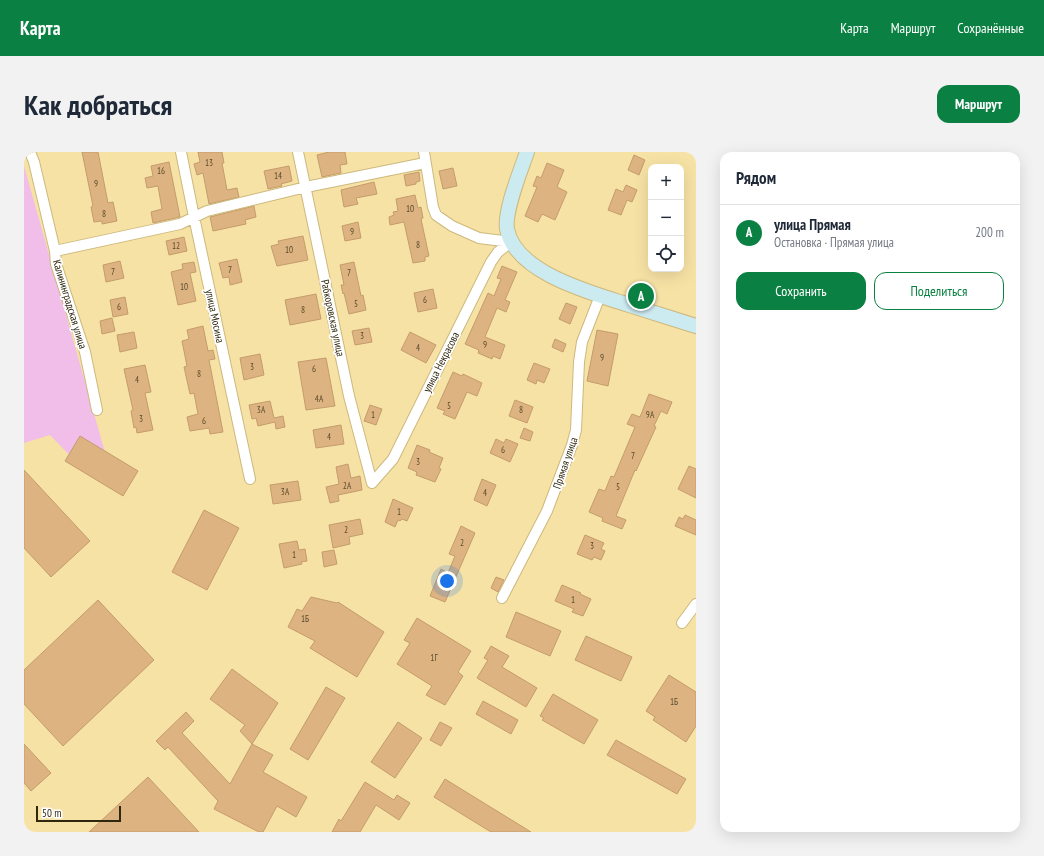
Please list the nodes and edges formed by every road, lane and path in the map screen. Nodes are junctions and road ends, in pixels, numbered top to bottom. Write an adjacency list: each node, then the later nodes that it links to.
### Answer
1 (30, 152): 10 (street, Калининградская улица)
2 (181, 152): 8 (street, улица Мосина)
3 (298, 152): 7 (street, Рабкоровская улица)
4 (424, 152): 6 (street)
5 (527, 152): 9 (street)
6 (425, 163): 7 (street); 9 (street)
7 (306, 187): 8 (street); 15 (street, Рабкоровская улица)
8 (194, 217): 10 (street); 14 (street, улица Мосина)
9 (511, 242): 11 (street); 15 (street, улица Некрасова)
10 (55, 251): 13 (street, Калининградская улица)
11 (600, 296): 12 (street); 16 (street, Прямая улица)
12 (696, 326)
13 (97, 410)
14 (250, 479)
15 (372, 483)
16 (502, 598)
17 (696, 604): 18 (street)
18 (682, 623)

